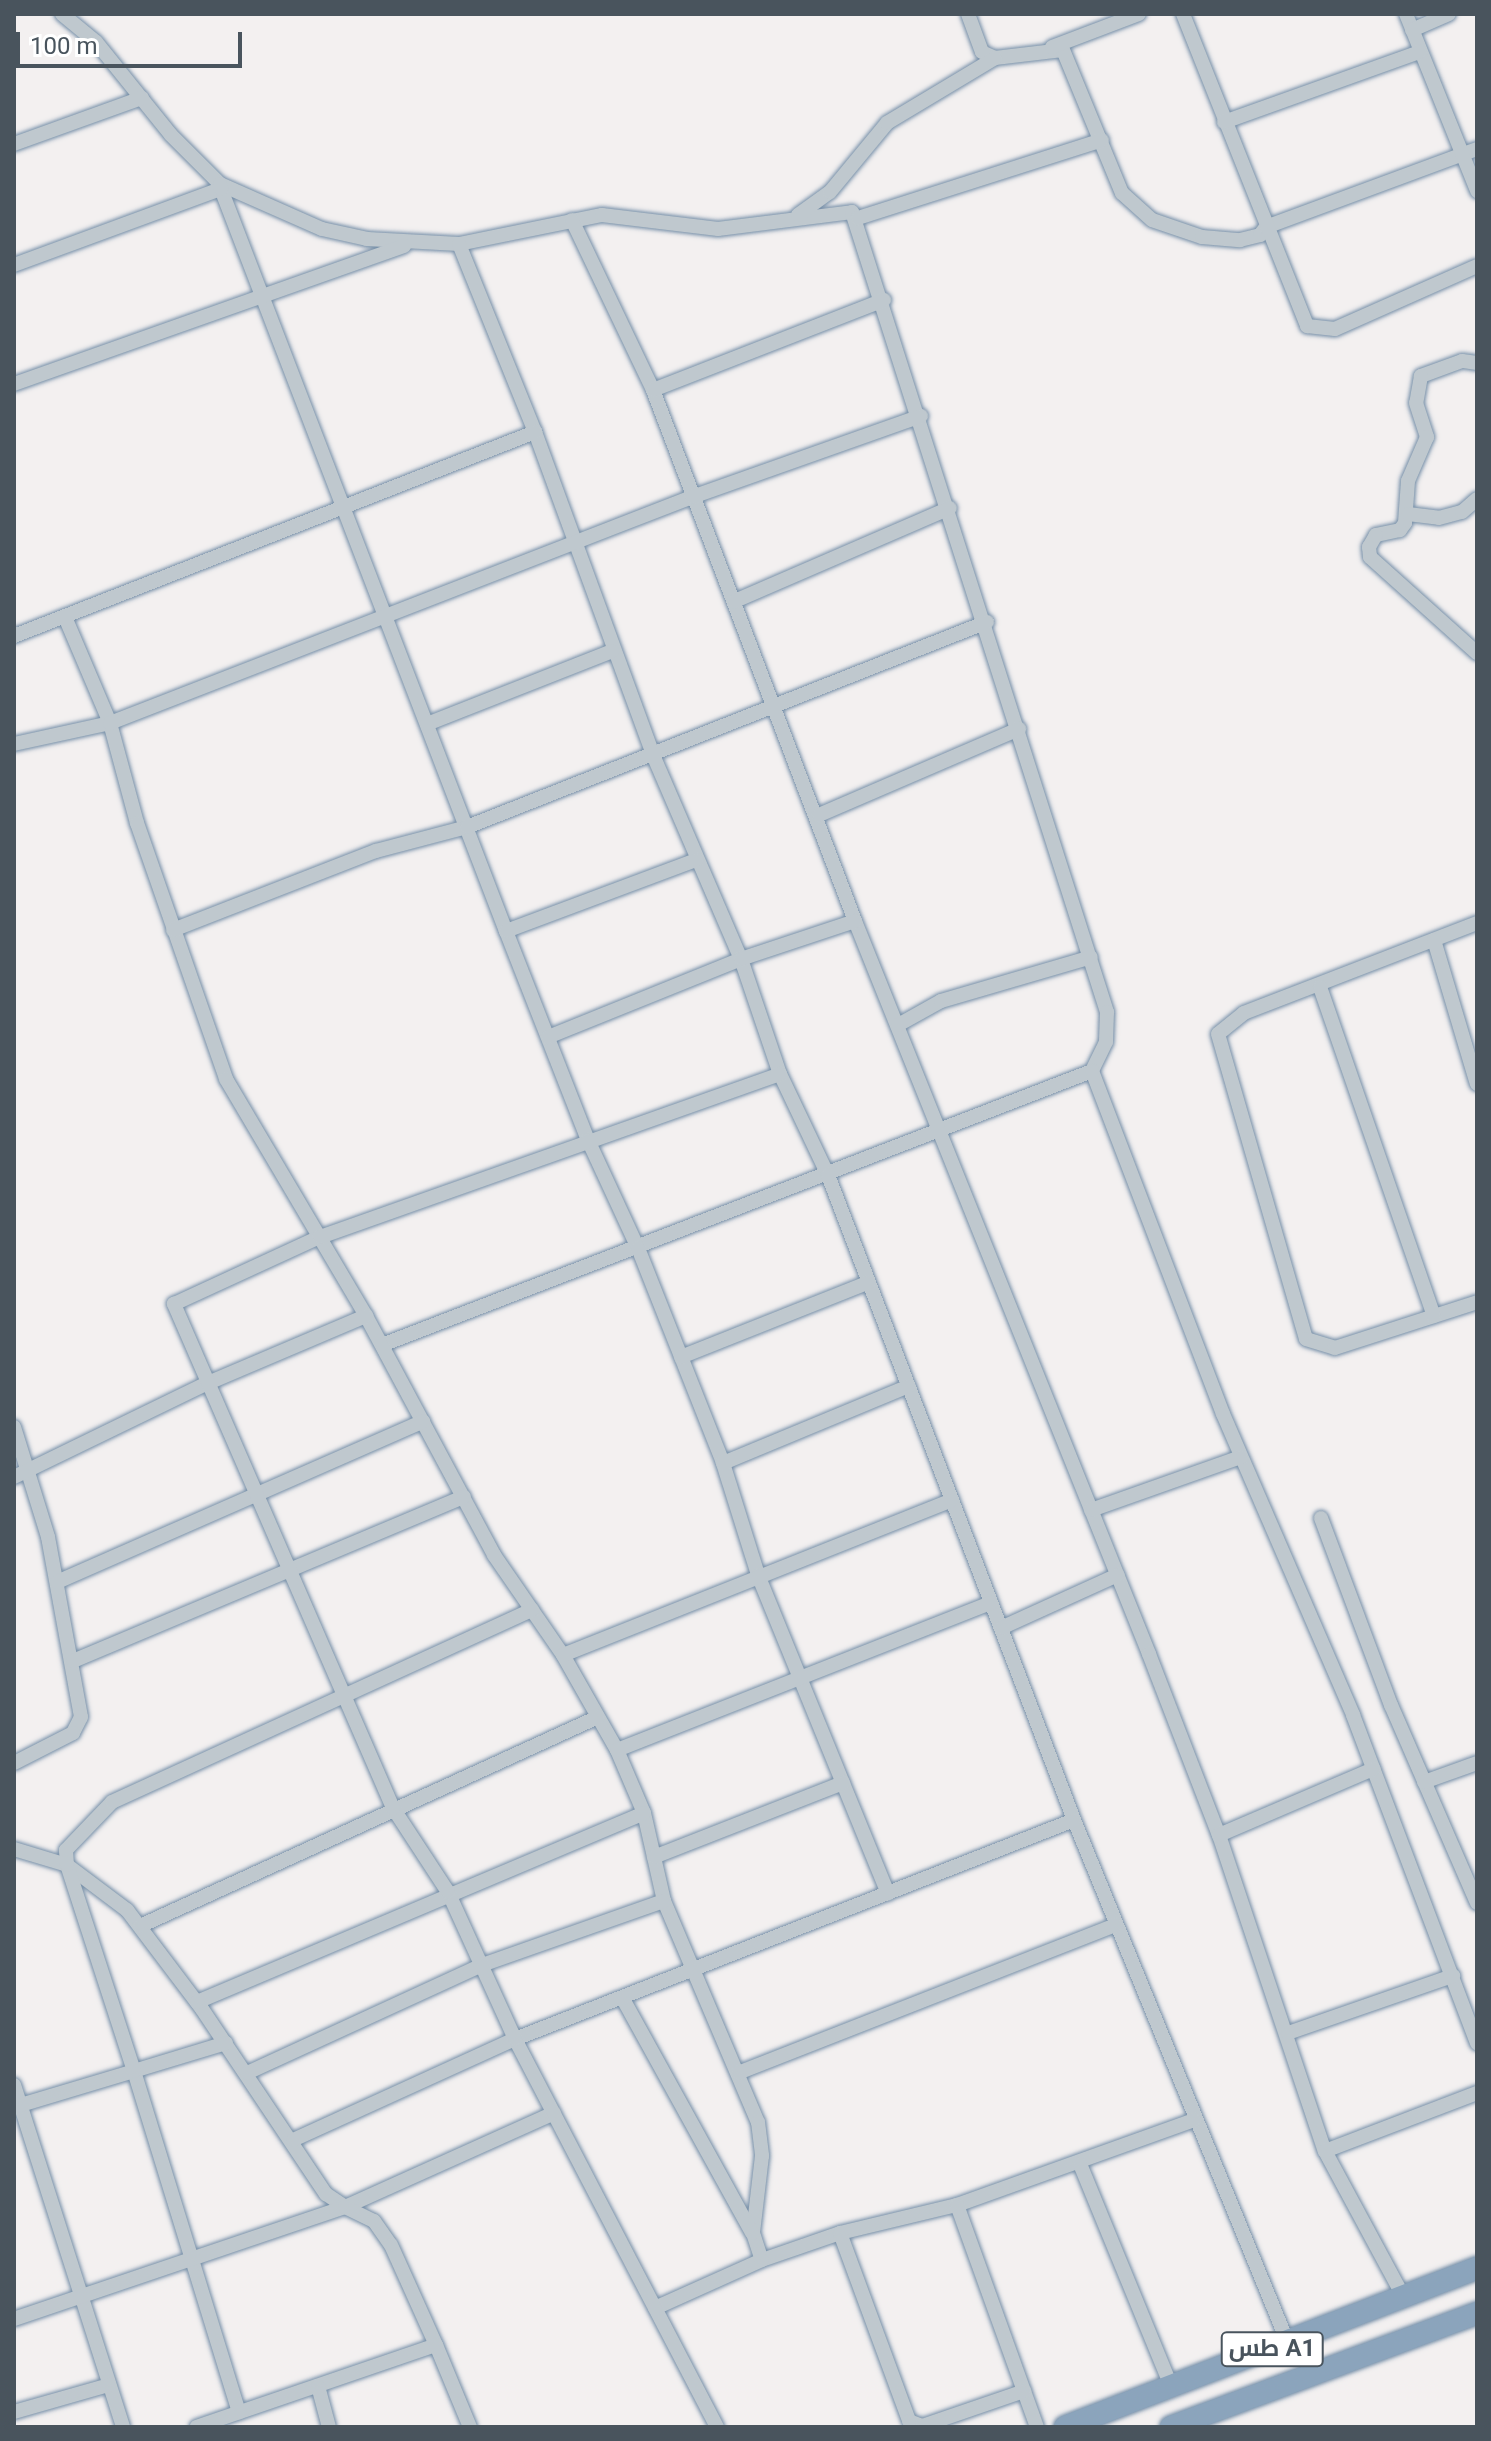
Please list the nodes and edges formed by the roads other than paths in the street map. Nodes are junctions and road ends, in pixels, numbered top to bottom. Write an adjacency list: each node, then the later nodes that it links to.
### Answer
1 (62, 14): 11 (street)
2 (968, 14): 10 (street)
3 (1139, 14): 8 (street)
4 (1183, 14): 12 (street)
5 (1406, 14): 7 (street)
6 (1449, 14): 7 (street)
7 (1412, 30): 9 (street)
8 (1048, 48): 10 (street); 13 (street)
9 (1420, 52): 12 (street); 16 (street)
10 (995, 58): 19 (street)
11 (142, 98): 14 (street); 17 (street)
12 (1224, 122): 22 (street)
13 (1102, 140): 20 (street); 22 (street)
14 (14, 144)
15 (1477, 149): 16 (street)
16 (1461, 156): 18 (street); 22 (street)
17 (221, 186): 23 (street); 25 (street); 27 (street)
18 (1477, 191)
19 (793, 218): 20 (street); 21 (street)
20 (858, 218): 28 (street)
21 (572, 220): 24 (street); 31 (street)
22 (1266, 227): 26 (street)
23 (412, 243): 24 (street); 27 (street)
24 (459, 244): 33 (street)
25 (14, 265)
26 (1477, 266)
27 (265, 292): 30 (street); 36 (street)
28 (884, 300): 31 (street); 32 (street)
29 (1477, 363): 38 (street)
30 (14, 384)
31 (653, 390): 34 (street)
32 (921, 416): 34 (street); 37 (street)
33 (535, 432): 36 (street); 39 (street)
34 (692, 497): 39 (street); 40 (street)
35 (1477, 499): 38 (street)
36 (342, 507): 41 (street); 42 (street)
37 (950, 508): 40 (street); 43 (street)
38 (1408, 514): 46 (street)
39 (574, 542): 41 (street); 45 (street)
40 (735, 601): 47 (street)
41 (386, 616): 48 (street); 49 (street)
42 (65, 617): 44 (street); 48 (street)
43 (987, 622): 47 (street); 50 (street)
44 (14, 636)
45 (612, 651): 49 (street); 52 (street)
46 (1477, 653)
47 (775, 710): 52 (street); 53 (street)
48 (110, 723): 51 (street); 58 (street)
49 (427, 724): 54 (street)
50 (1019, 729): 53 (street); 61 (street)
51 (14, 744)
52 (653, 755): 54 (street); 55 (street)
53 (819, 815): 56 (street)
54 (467, 827): 58 (street); 59 (street)
55 (696, 860): 59 (street); 62 (street)
56 (855, 921): 62 (street); 64 (street)
57 (1477, 923): 60 (street)
58 (173, 930): 72 (street)
59 (506, 931): 65 (street)
60 (1434, 940): 63 (street); 68 (street)
61 (1091, 957): 64 (street); 66 (street)
62 (741, 959): 65 (street); 67 (street)
63 (1320, 987): 77 (street); 77 (street)
64 (898, 1025): 69 (street)
65 (548, 1037): 70 (street)
66 (1092, 1071): 69 (street); 84 (street)
67 (780, 1074): 70 (street); 71 (street)
68 (1477, 1084)
69 (937, 1127): 71 (street); 90 (street)
70 (588, 1140): 72 (street); 73 (street)
71 (828, 1175): 73 (street); 74 (street)
72 (320, 1237): 76 (street); 80 (street)
73 (638, 1248): 78 (street); 79 (street)
74 (869, 1282): 79 (street); 81 (street)
75 (1477, 1302): 77 (street)
76 (366, 1316): 78 (street); 80 (street)
77 (1434, 1316)
78 (382, 1345): 82 (street)
79 (681, 1357): 85 (street)
80 (208, 1383): 86 (street); 87 (street)
81 (909, 1386): 85 (street); 89 (street)
82 (423, 1421): 87 (street); 88 (street)
83 (14, 1427): 86 (street)
84 (1241, 1457): 90 (street); 107 (street)
85 (723, 1463): 93 (street)
86 (21, 1473): 95 (street)
87 (255, 1495): 92 (street); 95 (street)
88 (464, 1497): 92 (street); 97 (street)
89 (952, 1500): 93 (street); 96 (street)
90 (1091, 1510): 94 (street)
91 (1321, 1518): 108 (street)
92 (288, 1571): 100 (street); 102 (street)
93 (758, 1575): 99 (street); 101 (street)
94 (1118, 1575): 98 (street); 113 (street)
95 (57, 1582): 100 (street)
96 (991, 1603): 98 (street); 101 (street)
97 (532, 1610): 99 (street); 102 (street)
98 (1001, 1628): 112 (street)
99 (563, 1655): 103 (street)
100 (73, 1661): 105 (street)
101 (799, 1675): 104 (street); 109 (street)
102 (345, 1698): 110 (street); 116 (street)
103 (598, 1717): 104 (street); 110 (street)
104 (617, 1750): 111 (street)
105 (14, 1763)
106 (1477, 1763): 108 (street)
107 (1373, 1769): 113 (street); 125 (street)
108 (1424, 1782): 120 (street)
109 (843, 1783): 115 (street); 118 (street)
110 (393, 1808): 117 (street); 122 (street)
111 (644, 1813): 115 (street); 117 (street)
112 (1074, 1820): 118 (street); 121 (street)
113 (1219, 1835): 128 (street)
114 (14, 1849): 116 (street)
115 (654, 1857): 119 (street)
116 (67, 1865): 122 (street); 132 (street)
117 (448, 1892): 123 (street); 127 (street)
118 (888, 1893): 124 (street)
119 (664, 1901): 123 (street); 124 (street)
120 (1477, 1903)
121 (1116, 1925): 134 (street); 139 (street)
122 (140, 1926): 127 (street)
123 (482, 1965): 129 (street); 133 (street)
124 (695, 1969): 126 (street); 134 (street)
125 (1453, 1976): 128 (street); 131 (street)
126 (623, 1999): 129 (street); 145 (street)
127 (197, 2002): 130 (street)
128 (1288, 2033): 141 (street)
129 (515, 2039): 138 (street); 140 (street)
130 (226, 2043): 132 (street); 133 (street)
131 (1477, 2043)
132 (134, 2071): 137 (street); 147 (street)
133 (247, 2073): 140 (street)
134 (738, 2073): 145 (street)
135 (14, 2085): 137 (street)
136 (1477, 2093): 141 (street)
137 (17, 2106): 150 (street)
138 (554, 2113): 144 (street); 152 (street)
139 (1194, 2120): 142 (street); 155 (street)
140 (293, 2140): 144 (street)
141 (1325, 2151): 151 (street)
142 (1080, 2164): 143 (street); 159 (street)
143 (957, 2205): 146 (street); 160 (street)
144 (345, 2207): 147 (street); 156 (street)
145 (753, 2233): 148 (street)
146 (840, 2233): 148 (street); 160 (street)
147 (192, 2258): 150 (street); 162 (street)
148 (762, 2260): 152 (street)
149 (1477, 2268): 151 (highway, طس A1)
150 (81, 2296): 154 (street); 157 (street)
151 (1403, 2296): 155 (highway, طس A1)
152 (655, 2308): 167 (street)
153 (1477, 2313): 170 (highway, طس A1)
154 (14, 2319)
155 (1288, 2343): 159 (highway, طس A1)
156 (436, 2345): 158 (street); 166 (street)
157 (109, 2385): 161 (street); 163 (street)
158 (318, 2386): 162 (street); 165 (street)
159 (1171, 2386): 169 (highway, طس A1)
160 (1024, 2391): 168 (street)
161 (14, 2412)
162 (239, 2412): 164 (street)
163 (123, 2427)
164 (197, 2427)
165 (329, 2427)
166 (470, 2427)
167 (717, 2427)
168 (1037, 2427)
169 (1065, 2427)
170 (1171, 2427)

